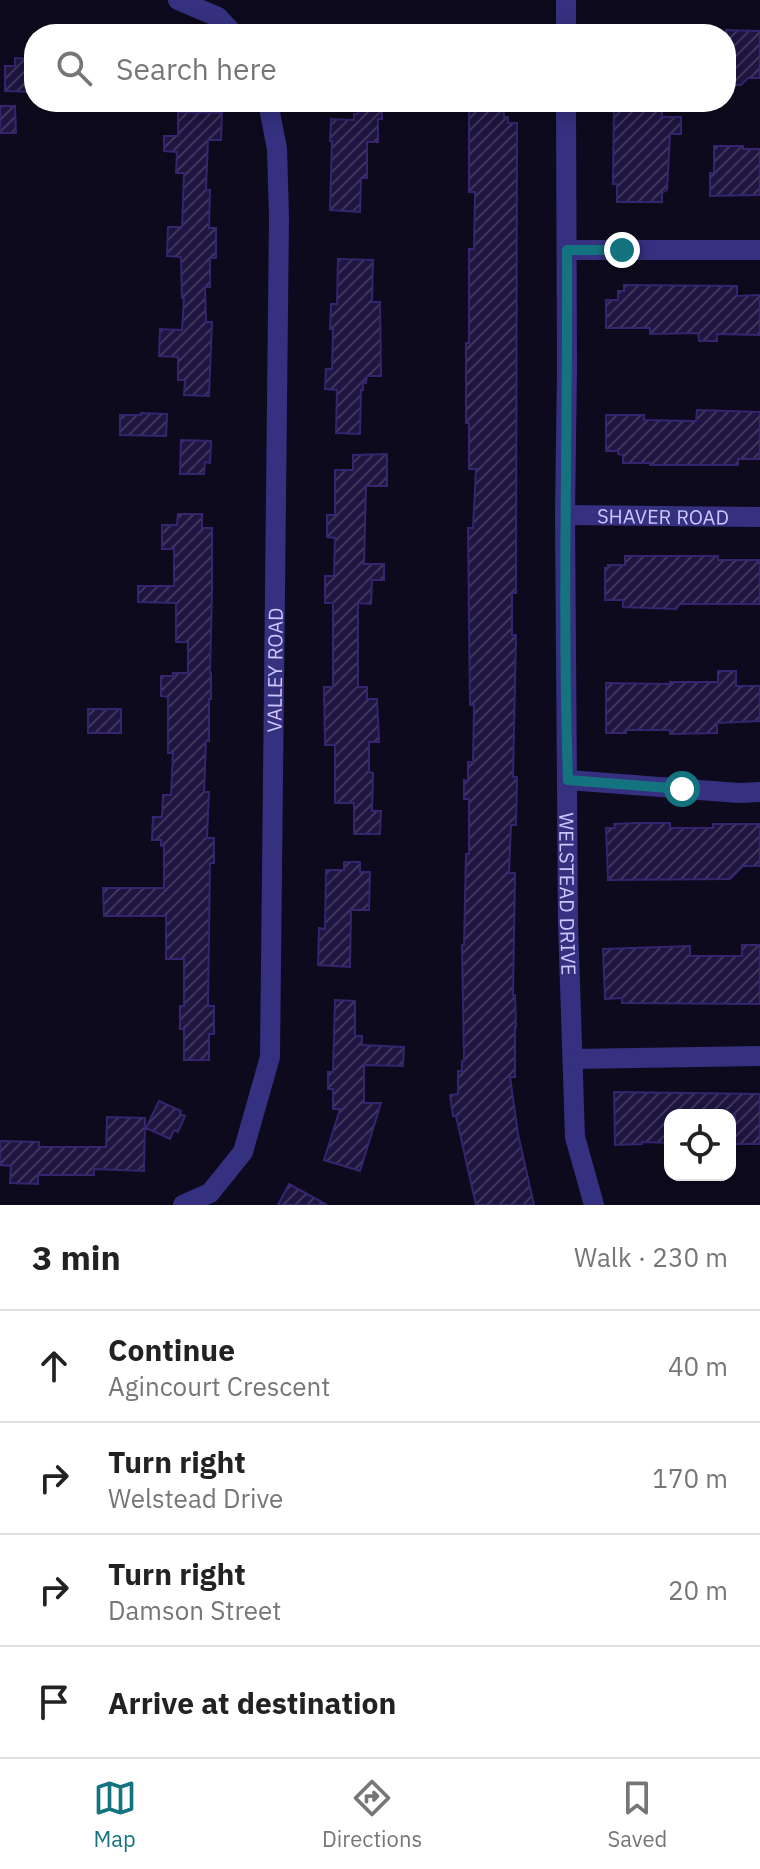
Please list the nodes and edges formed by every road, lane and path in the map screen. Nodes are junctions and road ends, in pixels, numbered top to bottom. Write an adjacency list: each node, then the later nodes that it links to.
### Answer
1 (178, 0): 3 (street)
2 (566, 0): 4 (street)
3 (225, 24)
4 (566, 24)
5 (270, 112): 15 (street, VALLEY ROAD)
6 (566, 112): 7 (street, WELSTEAD DRIVE)
7 (567, 250): 8 (street); 9 (street, WELSTEAD DRIVE)
8 (760, 250)
9 (565, 515): 10 (street, SHAVER ROAD); 11 (street, WELSTEAD DRIVE)
10 (760, 517)
11 (568, 780): 12 (street); 14 (street, WELSTEAD DRIVE)
12 (760, 792)
13 (760, 1056): 14 (street)
14 (573, 1059): 16 (street, WELSTEAD DRIVE)
15 (183, 1205)
16 (594, 1205)

